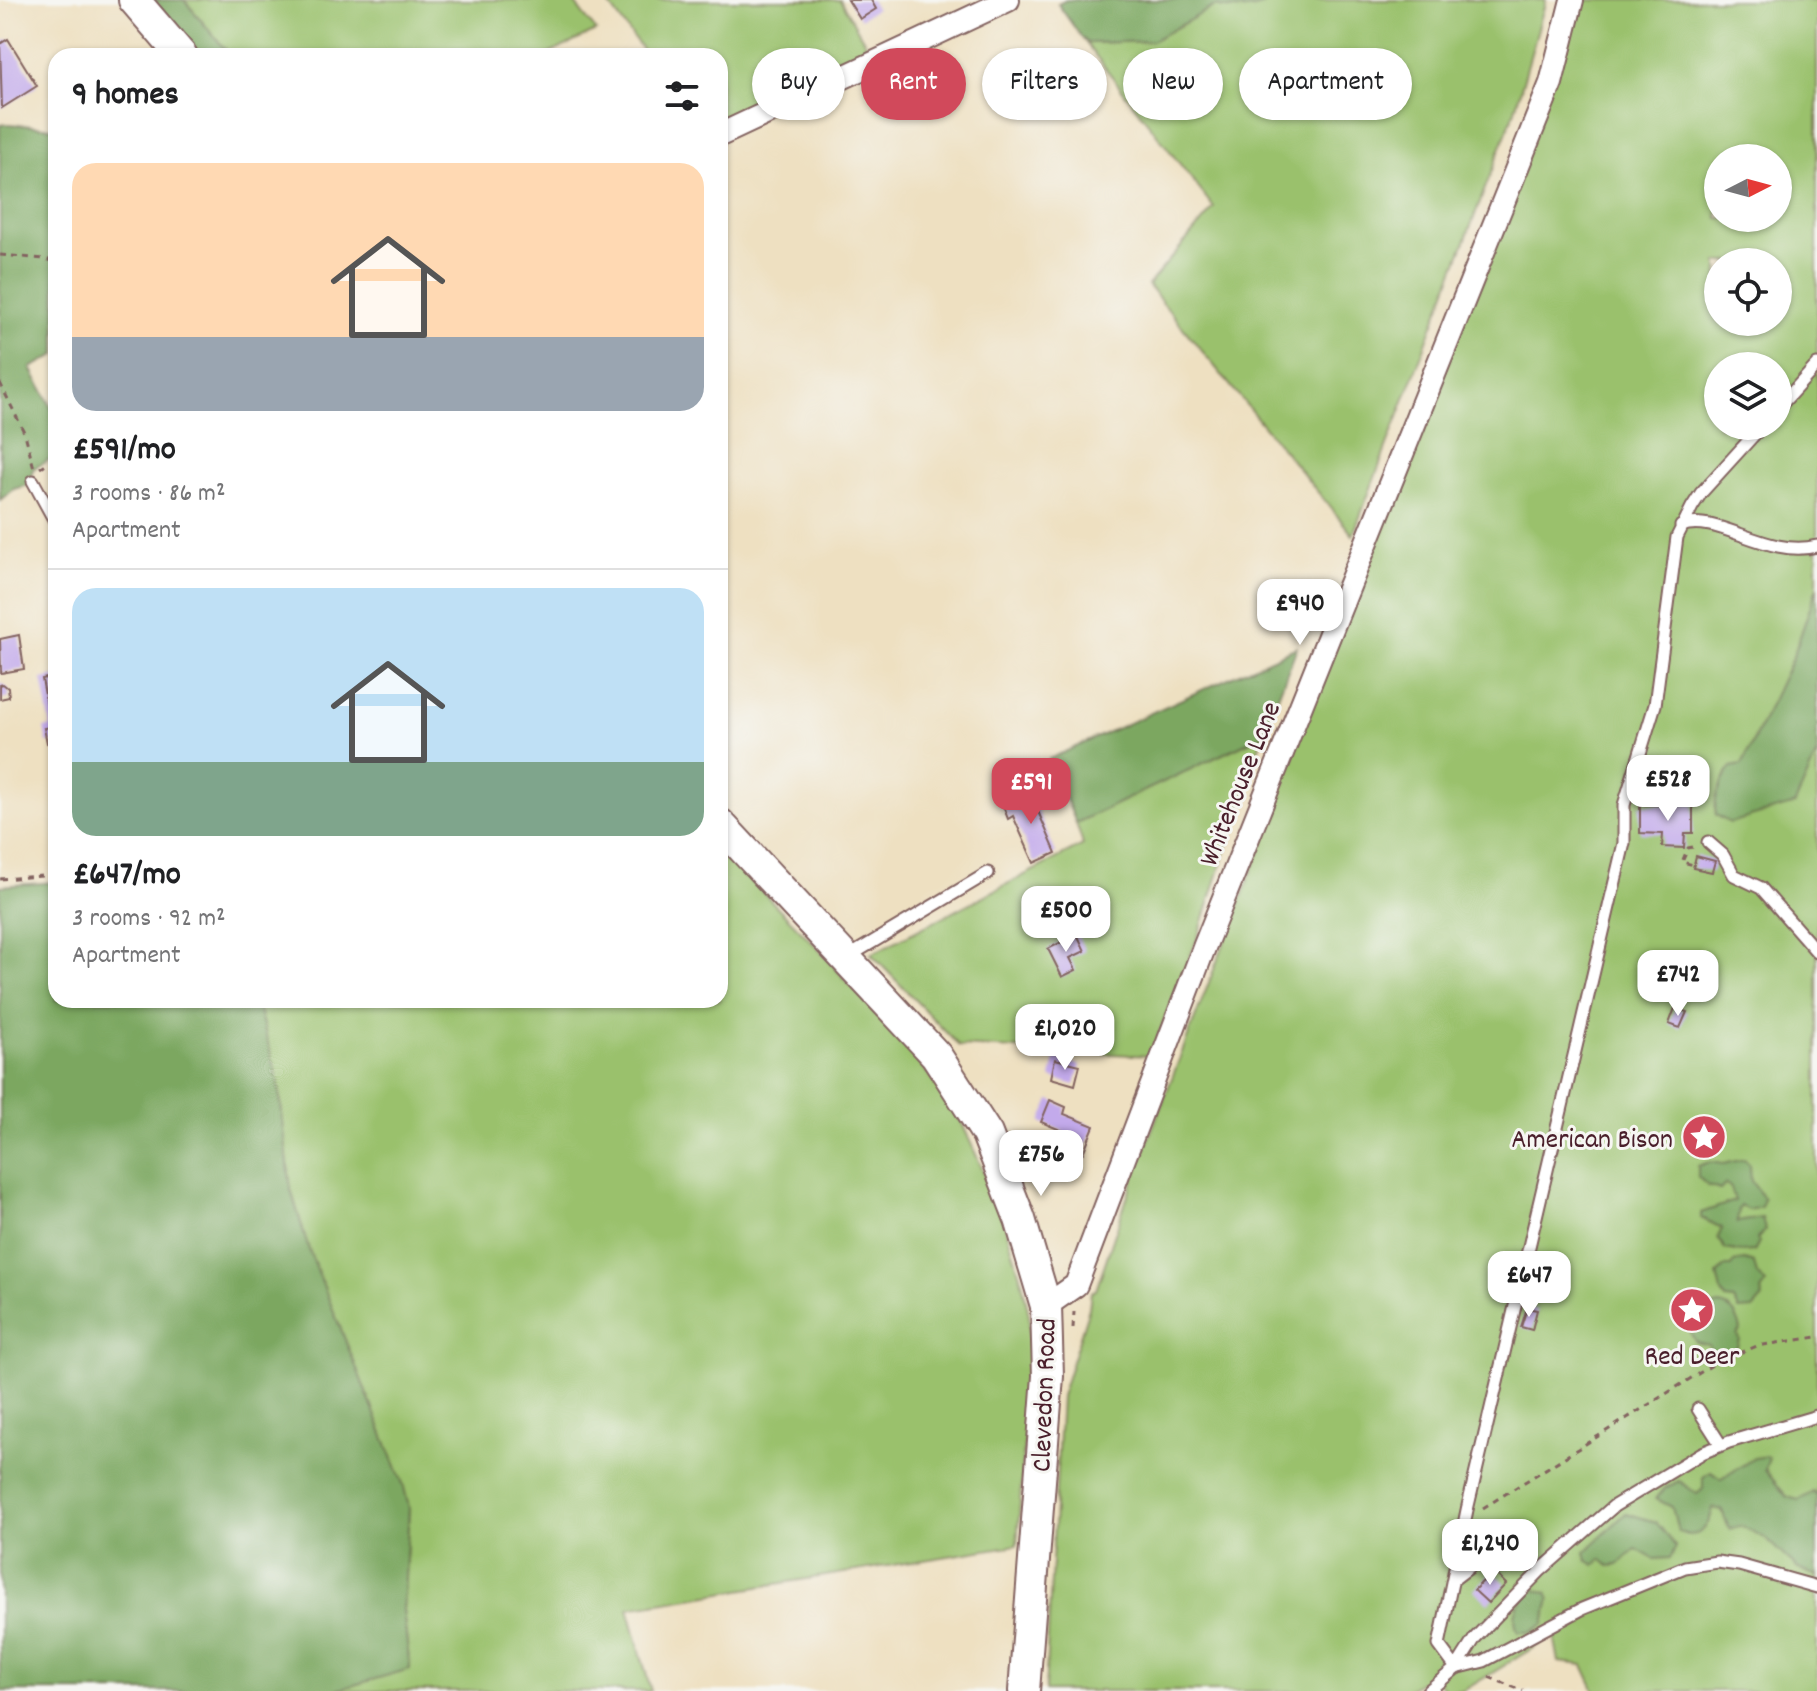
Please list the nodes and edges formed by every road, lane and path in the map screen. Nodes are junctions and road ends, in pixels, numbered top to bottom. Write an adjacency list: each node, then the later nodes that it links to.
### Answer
1 (134, 0): 4 (main road)
2 (1008, 0): 5 (street)
3 (1572, 0): 26 (street, Whitehouse Lane)
4 (175, 48)
5 (728, 131)
6 (0, 255): 7 (path)
7 (48, 261)
8 (1817, 365): 10 (lane)
9 (0, 383): 12 (path)
10 (1792, 393)
11 (1749, 440): 15 (lane)
12 (48, 462)
13 (33, 481): 14 (lane)
14 (48, 508)
15 (1681, 526): 16 (lane); 31 (lane)
16 (1817, 546)
17 (728, 833): 25 (main road, Clevedon Road)
18 (1708, 842): 24 (lane)
19 (1683, 857): 20 (path)
20 (1694, 865)
21 (988, 873): 25 (lane)
22 (48, 876): 23 (path)
23 (0, 879)
24 (1817, 952)
25 (846, 959): 26 (main road, Clevedon Road)
26 (1046, 1306): 36 (main road, Clevedon Road)
27 (1817, 1337): 31 (path)
28 (1698, 1409): 30 (lane)
29 (1817, 1416): 30 (lane)
30 (1721, 1445): 35 (lane)
31 (1467, 1510): 33 (lane)
32 (1506, 1539): 33 (lane)
33 (1454, 1580): 35 (lane)
34 (1817, 1587): 35 (lane)
35 (1462, 1667): 37 (lane); 38 (path)
36 (1024, 1691)
37 (1428, 1691)
38 (1523, 1691)

